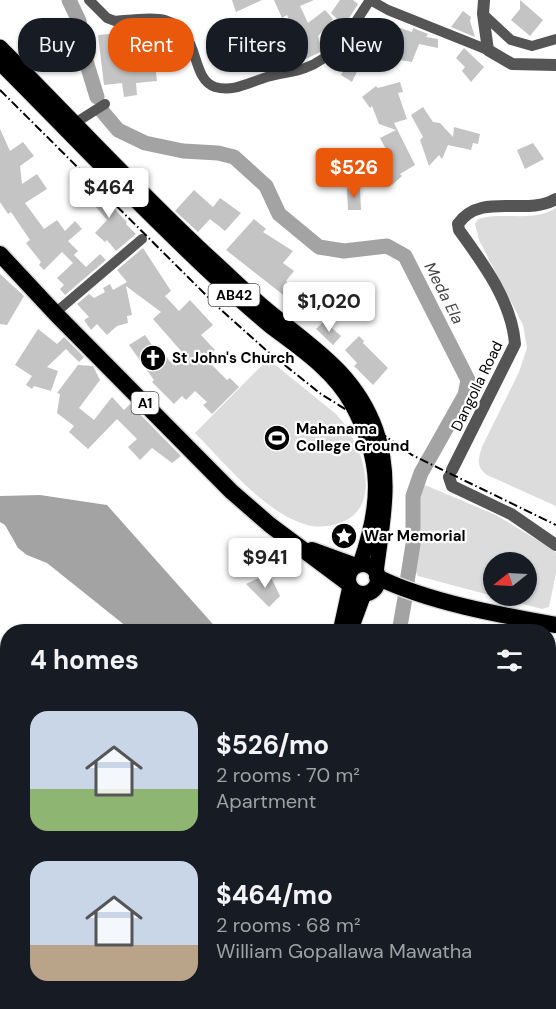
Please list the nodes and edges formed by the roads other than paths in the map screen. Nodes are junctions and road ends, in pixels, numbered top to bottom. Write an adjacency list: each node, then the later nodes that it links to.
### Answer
1 (89, 0): 2 (street)
2 (370, 0): 7 (street)
3 (484, 0): 4 (street)
4 (483, 14): 5 (street); 7 (street)
5 (556, 39)
6 (0, 47): 11 (main road, AB42)
7 (488, 50): 9 (street)
8 (0, 63): 19 (main road, AB42)
9 (556, 65)
10 (105, 104): 11 (street)
11 (75, 123): 20 (main road, AB42)
12 (556, 188): 13 (street, Dangolla Road)
13 (551, 202): 18 (street, Dangolla Road)
14 (142, 239): 16 (street)
15 (0, 254): 16 (highway, A1)
16 (55, 314): 17 (highway, A1)
17 (297, 545): 19 (highway, A1); 20 (highway, A1)
18 (556, 545)
19 (358, 565): 20 (highway)
20 (365, 584): 21 (highway); 22 (main road); 23 (main road)
21 (556, 623)
22 (344, 624)
23 (352, 624)

